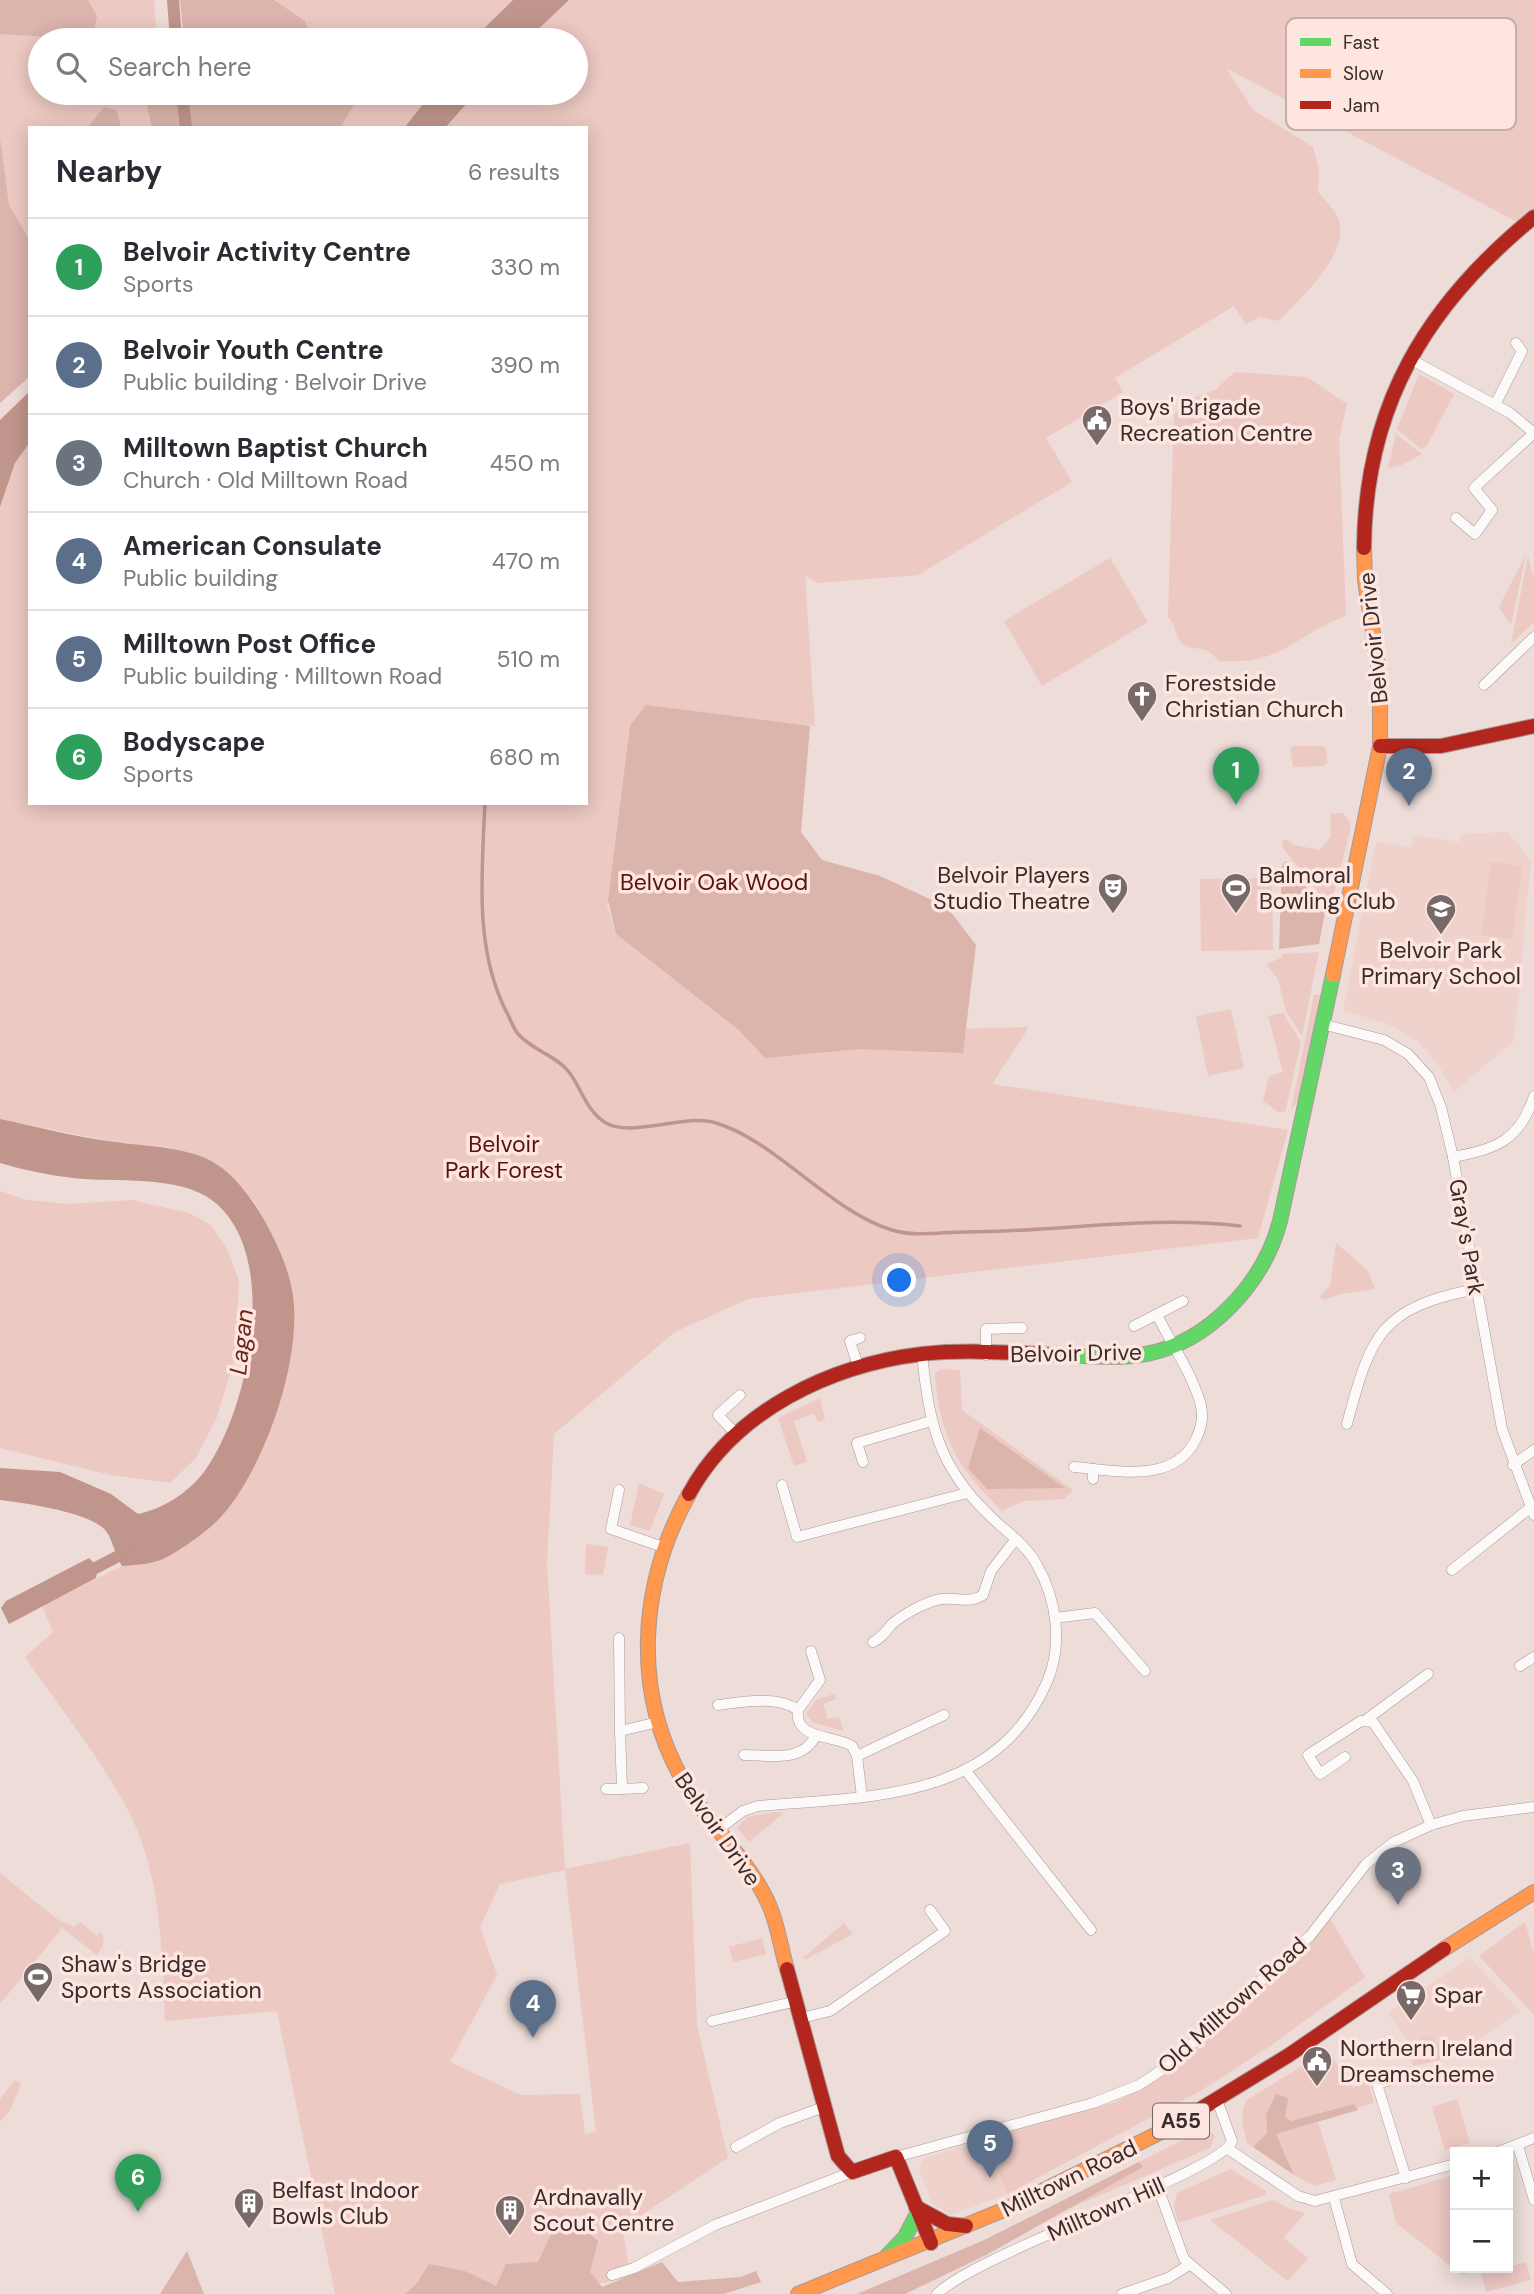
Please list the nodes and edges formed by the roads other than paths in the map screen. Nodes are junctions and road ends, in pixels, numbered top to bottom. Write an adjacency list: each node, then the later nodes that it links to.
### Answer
1 (1534, 217): 3 (main road, Belvoir Drive)
2 (1516, 343): 4 (street)
3 (1410, 359): 4 (street); 10 (main road, Belvoir Drive)
4 (1495, 405): 5 (street)
5 (1534, 433): 6 (street)
6 (1456, 518)
7 (1534, 637): 8 (street)
8 (1484, 685)
9 (1534, 726): 10 (main road)
10 (1380, 746): 11 (main road, Belvoir Drive)
11 (1322, 1024): 13 (street, Gray's Park); 20 (main road, Belvoir Drive)
12 (1534, 1096): 13 (street)
13 (1452, 1157): 14 (street, Gray's Park)
14 (1476, 1289): 26 (street); 30 (street, Gray's Park)
15 (1183, 1301): 16 (street)
16 (1157, 1315): 17 (street); 20 (street)
17 (1134, 1326)
18 (1022, 1328): 22 (street)
19 (860, 1338): 23 (street)
20 (1172, 1346): 22 (main road, Belvoir Drive); 31 (street)
21 (922, 1354): 22 (main road, Belvoir Drive); 23 (main road, Belvoir Drive); 25 (street)
22 (986, 1355)
23 (858, 1367): 27 (main road, Belvoir Drive)
24 (740, 1395): 27 (street)
25 (931, 1421): 29 (street); 34 (street)
26 (1347, 1424)
27 (737, 1436): 37 (main road, Belvoir Drive)
28 (1534, 1450): 30 (street)
29 (863, 1462)
30 (1513, 1465): 35 (street, Gray's Park)
31 (1073, 1467)
32 (782, 1485): 34 (street)
33 (619, 1490): 37 (street)
34 (967, 1493): 36 (street)
35 (1532, 1512): 38 (street)
36 (1016, 1539): 39 (street); 41 (street)
37 (663, 1547): 51 (main road, Belvoir Drive)
38 (1452, 1570)
39 (1055, 1618): 45 (street); 57 (street)
40 (619, 1638): 52 (street)
41 (873, 1642)
42 (811, 1651): 48 (street)
43 (1534, 1657): 44 (street)
44 (1520, 1666)
45 (1144, 1671)
46 (1428, 1674): 50 (street)
47 (718, 1705): 48 (street)
48 (798, 1710): 53 (street)
49 (944, 1714): 55 (street)
50 (1367, 1719): 56 (street); 63 (street)
51 (658, 1722): 52 (street); 64 (main road, Belvoir Drive)
52 (620, 1731): 60 (street)
53 (816, 1735): 54 (street); 55 (street)
54 (744, 1755)
55 (858, 1756): 61 (street)
56 (1345, 1757)
57 (966, 1771): 61 (street); 67 (street)
58 (643, 1788): 60 (street)
59 (606, 1789): 60 (street)
60 (622, 1789)
61 (862, 1797): 64 (street)
62 (1534, 1807): 63 (street, Old Milltown Road)
63 (1431, 1825): 79 (street, Old Milltown Road)
64 (719, 1829): 68 (main road, Belvoir Drive)
65 (1534, 1892): 72 (main road, Milltown Road / A55)
66 (930, 1910): 69 (street)
67 (1090, 1930)
68 (797, 2001): 69 (main road, Belvoir Drive); 70 (street)
69 (802, 2018): 73 (main road, Belvoir Drive)
70 (712, 2021)
71 (1402, 2077): 82 (street)
72 (1217, 2100): 78 (street); 87 (main road, Milltown Road / A55)
73 (824, 2107): 75 (street); 81 (main road, Belvoir Drive)
74 (1534, 2138): 76 (street)
75 (736, 2147)
76 (1518, 2147): 77 (street); 85 (street)
77 (1513, 2148)
78 (1228, 2149): 83 (street, Milltown Hill); 84 (street)
79 (896, 2157): 81 (main road, Old Milltown Road); 86 (main road)
80 (1450, 2165): 82 (street)
81 (852, 2172): 91 (street, Old Milltown Road)
82 (1406, 2178): 84 (street)
83 (1157, 2185): 90 (street); 93 (street, Milltown Hill)
84 (1334, 2197): 96 (street)
85 (1534, 2200)
86 (917, 2210): 87 (main road); 88 (main road); 89 (main road)
87 (969, 2227): 88 (main road, Milltown Road / A55)
88 (931, 2243): 89 (main road, Milltown Road / A55)
89 (879, 2264): 92 (main road, Milltown Road / A55)
90 (1189, 2265): 94 (street); 95 (street)
91 (612, 2275)
92 (798, 2294)
93 (937, 2294)
94 (1122, 2294)
95 (1226, 2294)
96 (1387, 2294)

